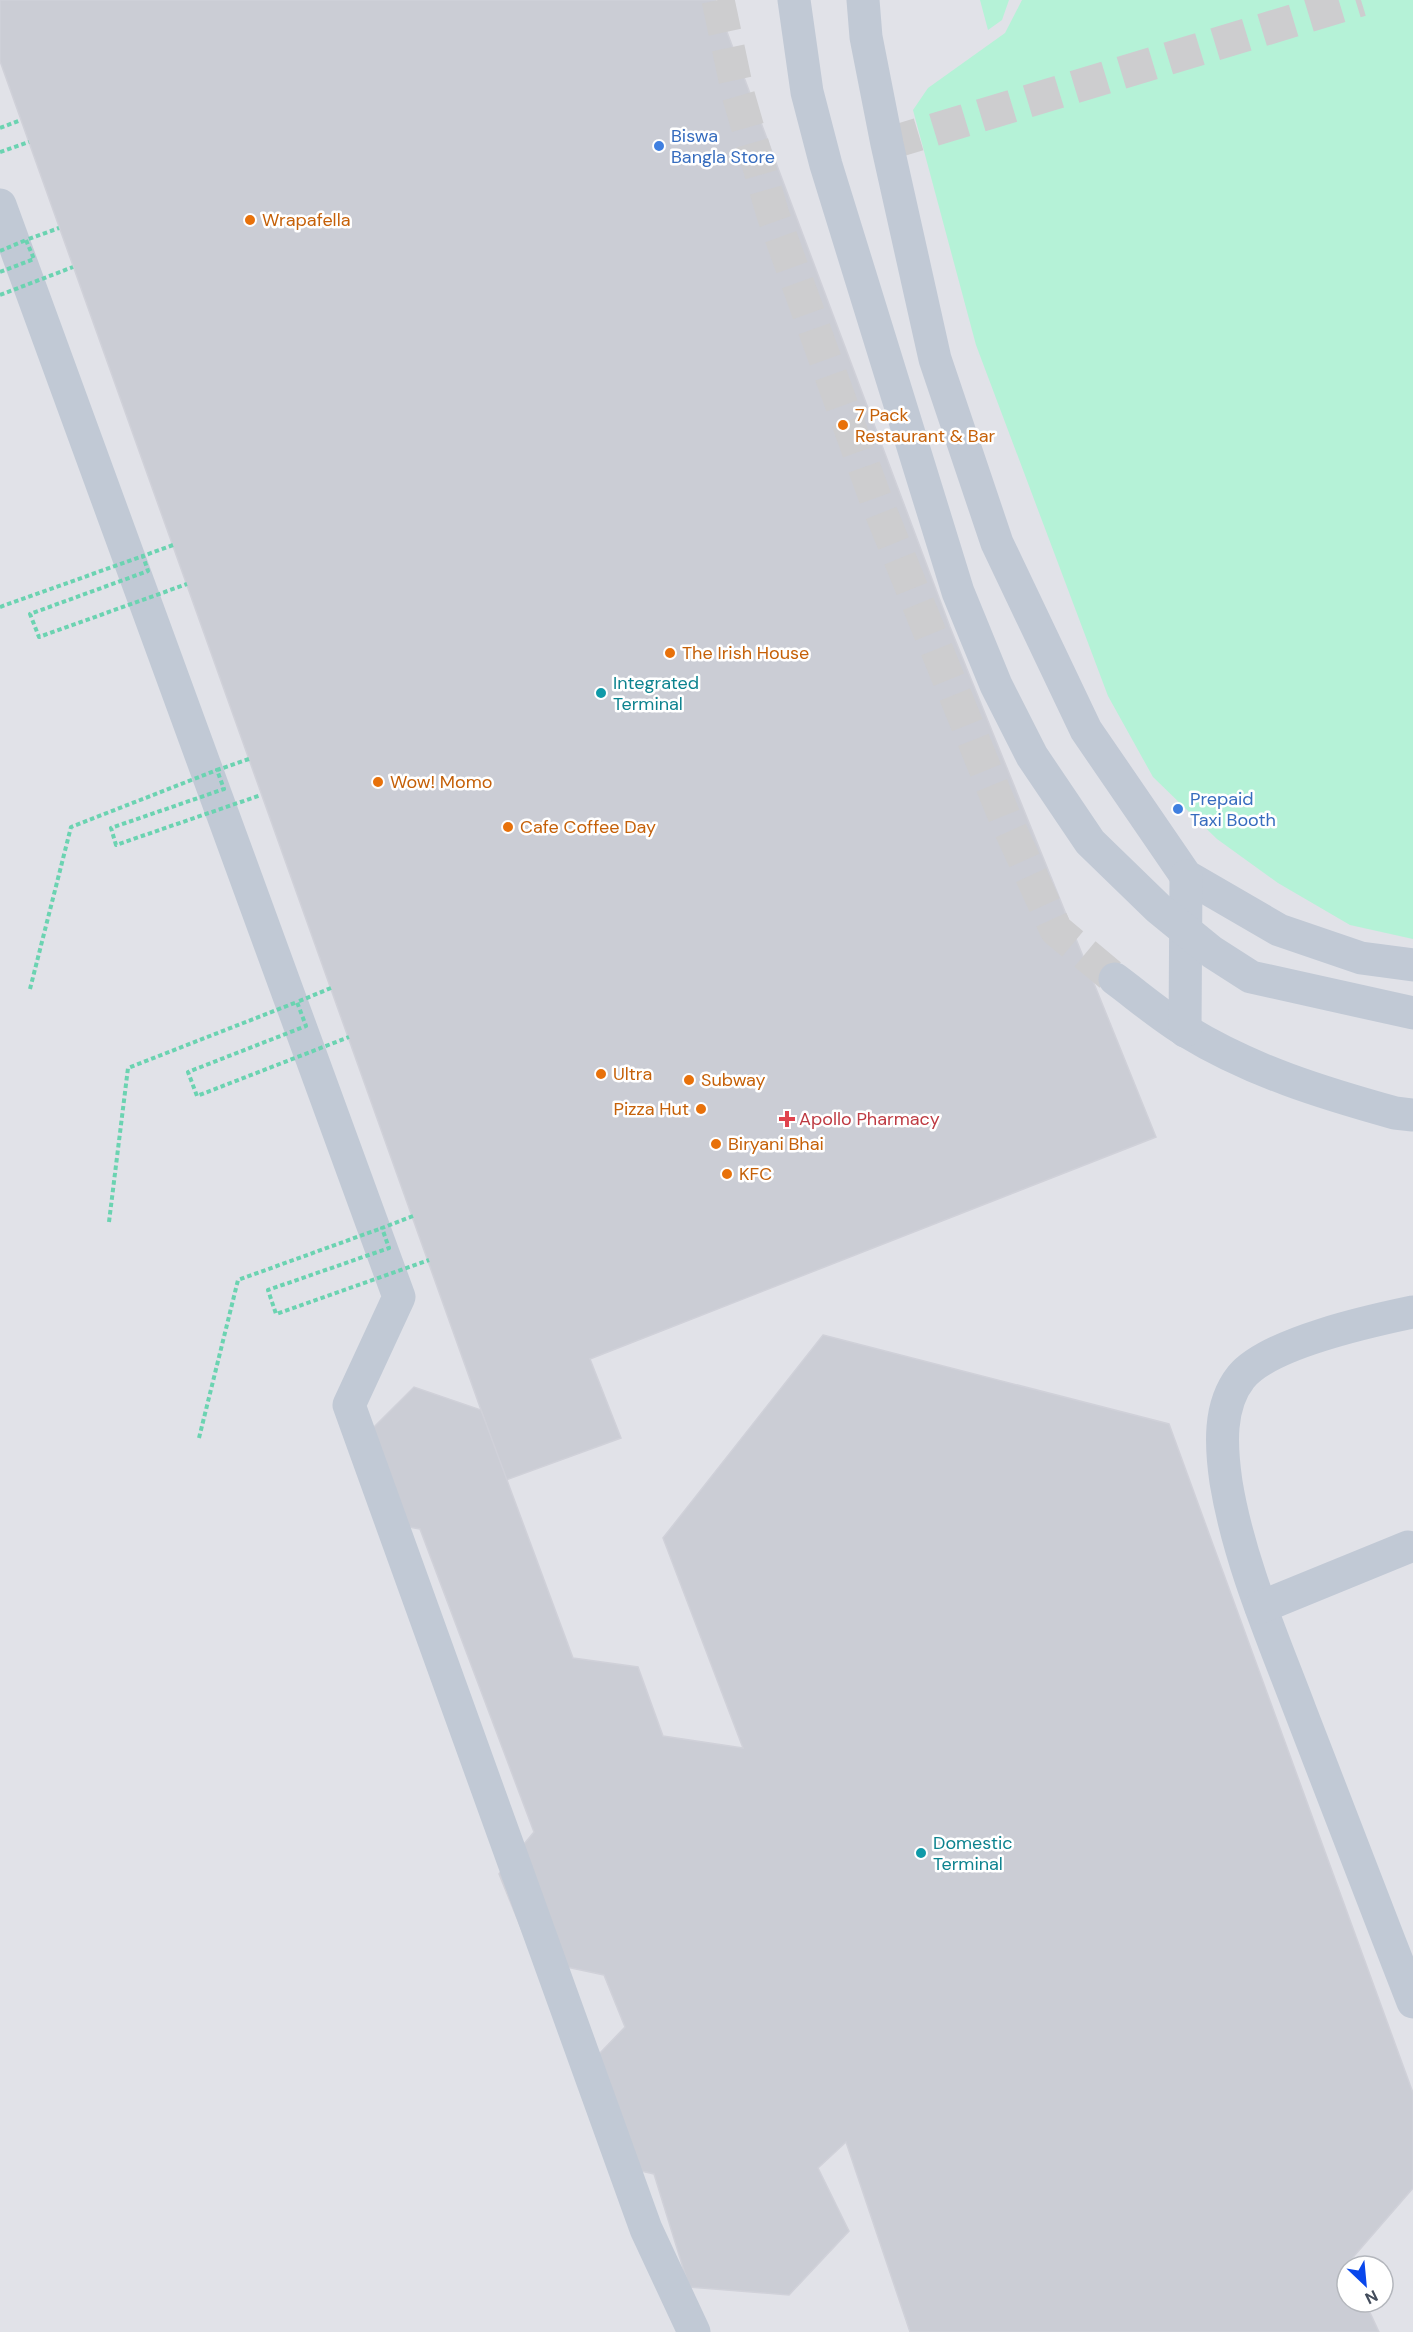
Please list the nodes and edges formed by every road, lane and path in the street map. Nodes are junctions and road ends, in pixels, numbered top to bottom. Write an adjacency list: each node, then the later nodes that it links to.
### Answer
1 (794, 0): 27 (street, bridge)
2 (862, 0): 21 (street)
3 (21, 120): 4 (path)
4 (0, 128)
5 (29, 142): 6 (path)
6 (0, 152)
7 (0, 205): 40 (street)
8 (59, 228): 9 (path, bridge)
9 (26, 240): 10 (path, bridge); 12 (path, bridge)
10 (0, 251)
11 (73, 267): 13 (path, bridge)
12 (0, 272)
13 (0, 295)
14 (173, 545): 15 (path, bridge)
15 (143, 556): 16 (path, bridge); 17 (path, bridge)
16 (187, 584)
17 (0, 607)
18 (249, 759): 19 (path, bridge)
19 (217, 770): 20 (path, bridge); 25 (path, bridge)
20 (261, 795)
21 (1186, 876): 22 (street); 28 (street)
22 (1413, 965)
23 (1115, 979): 28 (street)
24 (331, 988): 26 (path, bridge)
25 (30, 989)
26 (297, 1002): 29 (path, bridge); 32 (path, bridge)
27 (1413, 1013)
28 (1185, 1031): 30 (street)
29 (349, 1037)
30 (1413, 1115)
31 (413, 1216): 33 (path, bridge)
32 (109, 1222)
33 (382, 1228): 34 (path, bridge); 36 (path, bridge)
34 (429, 1260)
35 (1413, 1312): 38 (street)
36 (199, 1438)
37 (1411, 1551): 38 (street)
38 (1261, 1607): 39 (street)
39 (1413, 2002)
40 (694, 2332)

